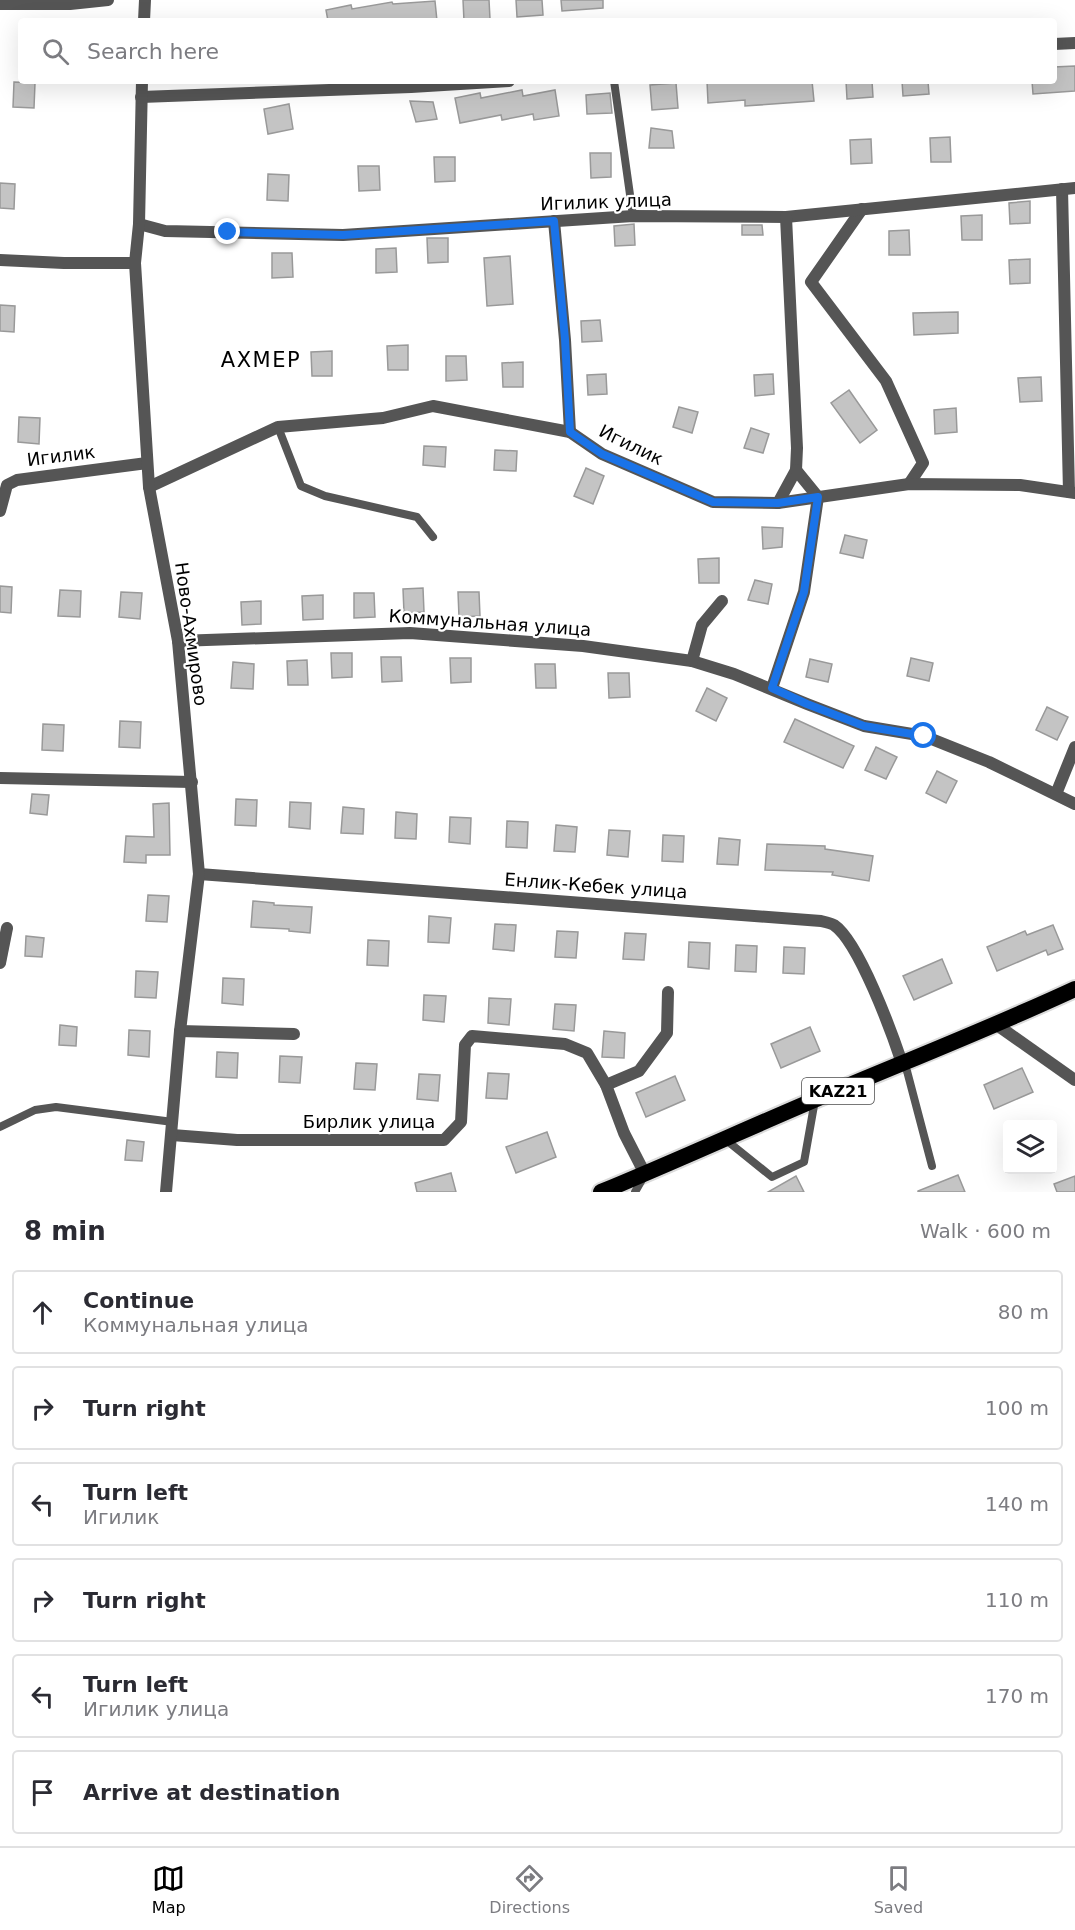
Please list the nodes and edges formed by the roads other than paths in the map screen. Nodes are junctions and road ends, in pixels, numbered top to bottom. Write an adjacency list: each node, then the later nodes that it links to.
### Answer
1 (108, 0): 3 (street)
2 (145, 0): 5 (street)
3 (70, 2): 4 (street)
4 (0, 4)
5 (144, 18)
6 (1075, 43): 7 (street)
7 (1057, 44)
8 (142, 84): 11 (street, Ново-Ахмирово)
9 (460, 84): 11 (street)
10 (614, 84): 14 (lane)
11 (141, 97): 17 (street, Ново-Ахмирово)
12 (1069, 189): 13 (street, Игилик улица); 26 (street)
13 (862, 209): 15 (street, Игилик улица); 24 (street)
14 (633, 216): 15 (street, Игилик улица); 16 (street, Игилик улица)
15 (786, 217): 23 (street)
16 (554, 221): 17 (street, Игилик улица); 21 (street)
17 (139, 224): 19 (street, Ново-Ахмирово)
18 (0, 260): 19 (street)
19 (135, 263): 22 (street, Ново-Ахмирово)
20 (278, 428): 21 (street, Игилик); 25 (street, Игилик); 30 (lane)
21 (570, 432): 28 (street, Игилик)
22 (147, 464): 25 (street, Ново-Ахмирово); 29 (street, Игилик)
23 (796, 470): 27 (street); 28 (street)
24 (909, 484): 26 (street, Игилик); 27 (street, Игилик)
25 (149, 487): 32 (street, Ново-Ахмирово)
26 (1072, 493)
27 (818, 497): 28 (street, Игилик); 34 (street)
28 (778, 503)
29 (0, 511)
30 (433, 537)
31 (722, 601): 33 (street)
32 (178, 641): 33 (street, Коммунальная улица); 37 (street, Ново-Ахмирово)
33 (692, 661): 34 (street, Коммунальная улица)
34 (772, 688): 38 (street, Коммунальная улица)
35 (1075, 747): 38 (street)
36 (0, 778): 37 (street)
37 (192, 782): 40 (street, Ново-Ахмирово)
38 (1056, 794): 39 (street, Коммунальная улица)
39 (1075, 804)
40 (199, 874): 46 (street, Ново-Ахмирово); 48 (street, Енлик-Кебек улица)
41 (7, 928): 42 (street)
42 (0, 963)
43 (1075, 989): 45 (highway, KAZ21)
44 (668, 992): 50 (street)
45 (997, 1025): 48 (highway, KAZ21); 49 (street)
46 (180, 1031): 47 (street); 53 (street, Ново-Ахмирово)
47 (294, 1034)
48 (902, 1064): 51 (highway, KAZ21); 55 (lane)
49 (1075, 1080)
50 (606, 1085): 53 (street, Бирлик улица); 56 (street, Бирлик улица)
51 (815, 1100): 54 (highway, KAZ21); 54 (lane)
52 (0, 1127): 53 (lane)
53 (172, 1129): 57 (street, Ново-Ахмирово)
54 (726, 1140): 56 (highway, KAZ21)
55 (932, 1166)
56 (645, 1174): 58 (highway, KAZ21); 59 (lane)
57 (166, 1192)
58 (600, 1192)
59 (635, 1192)

